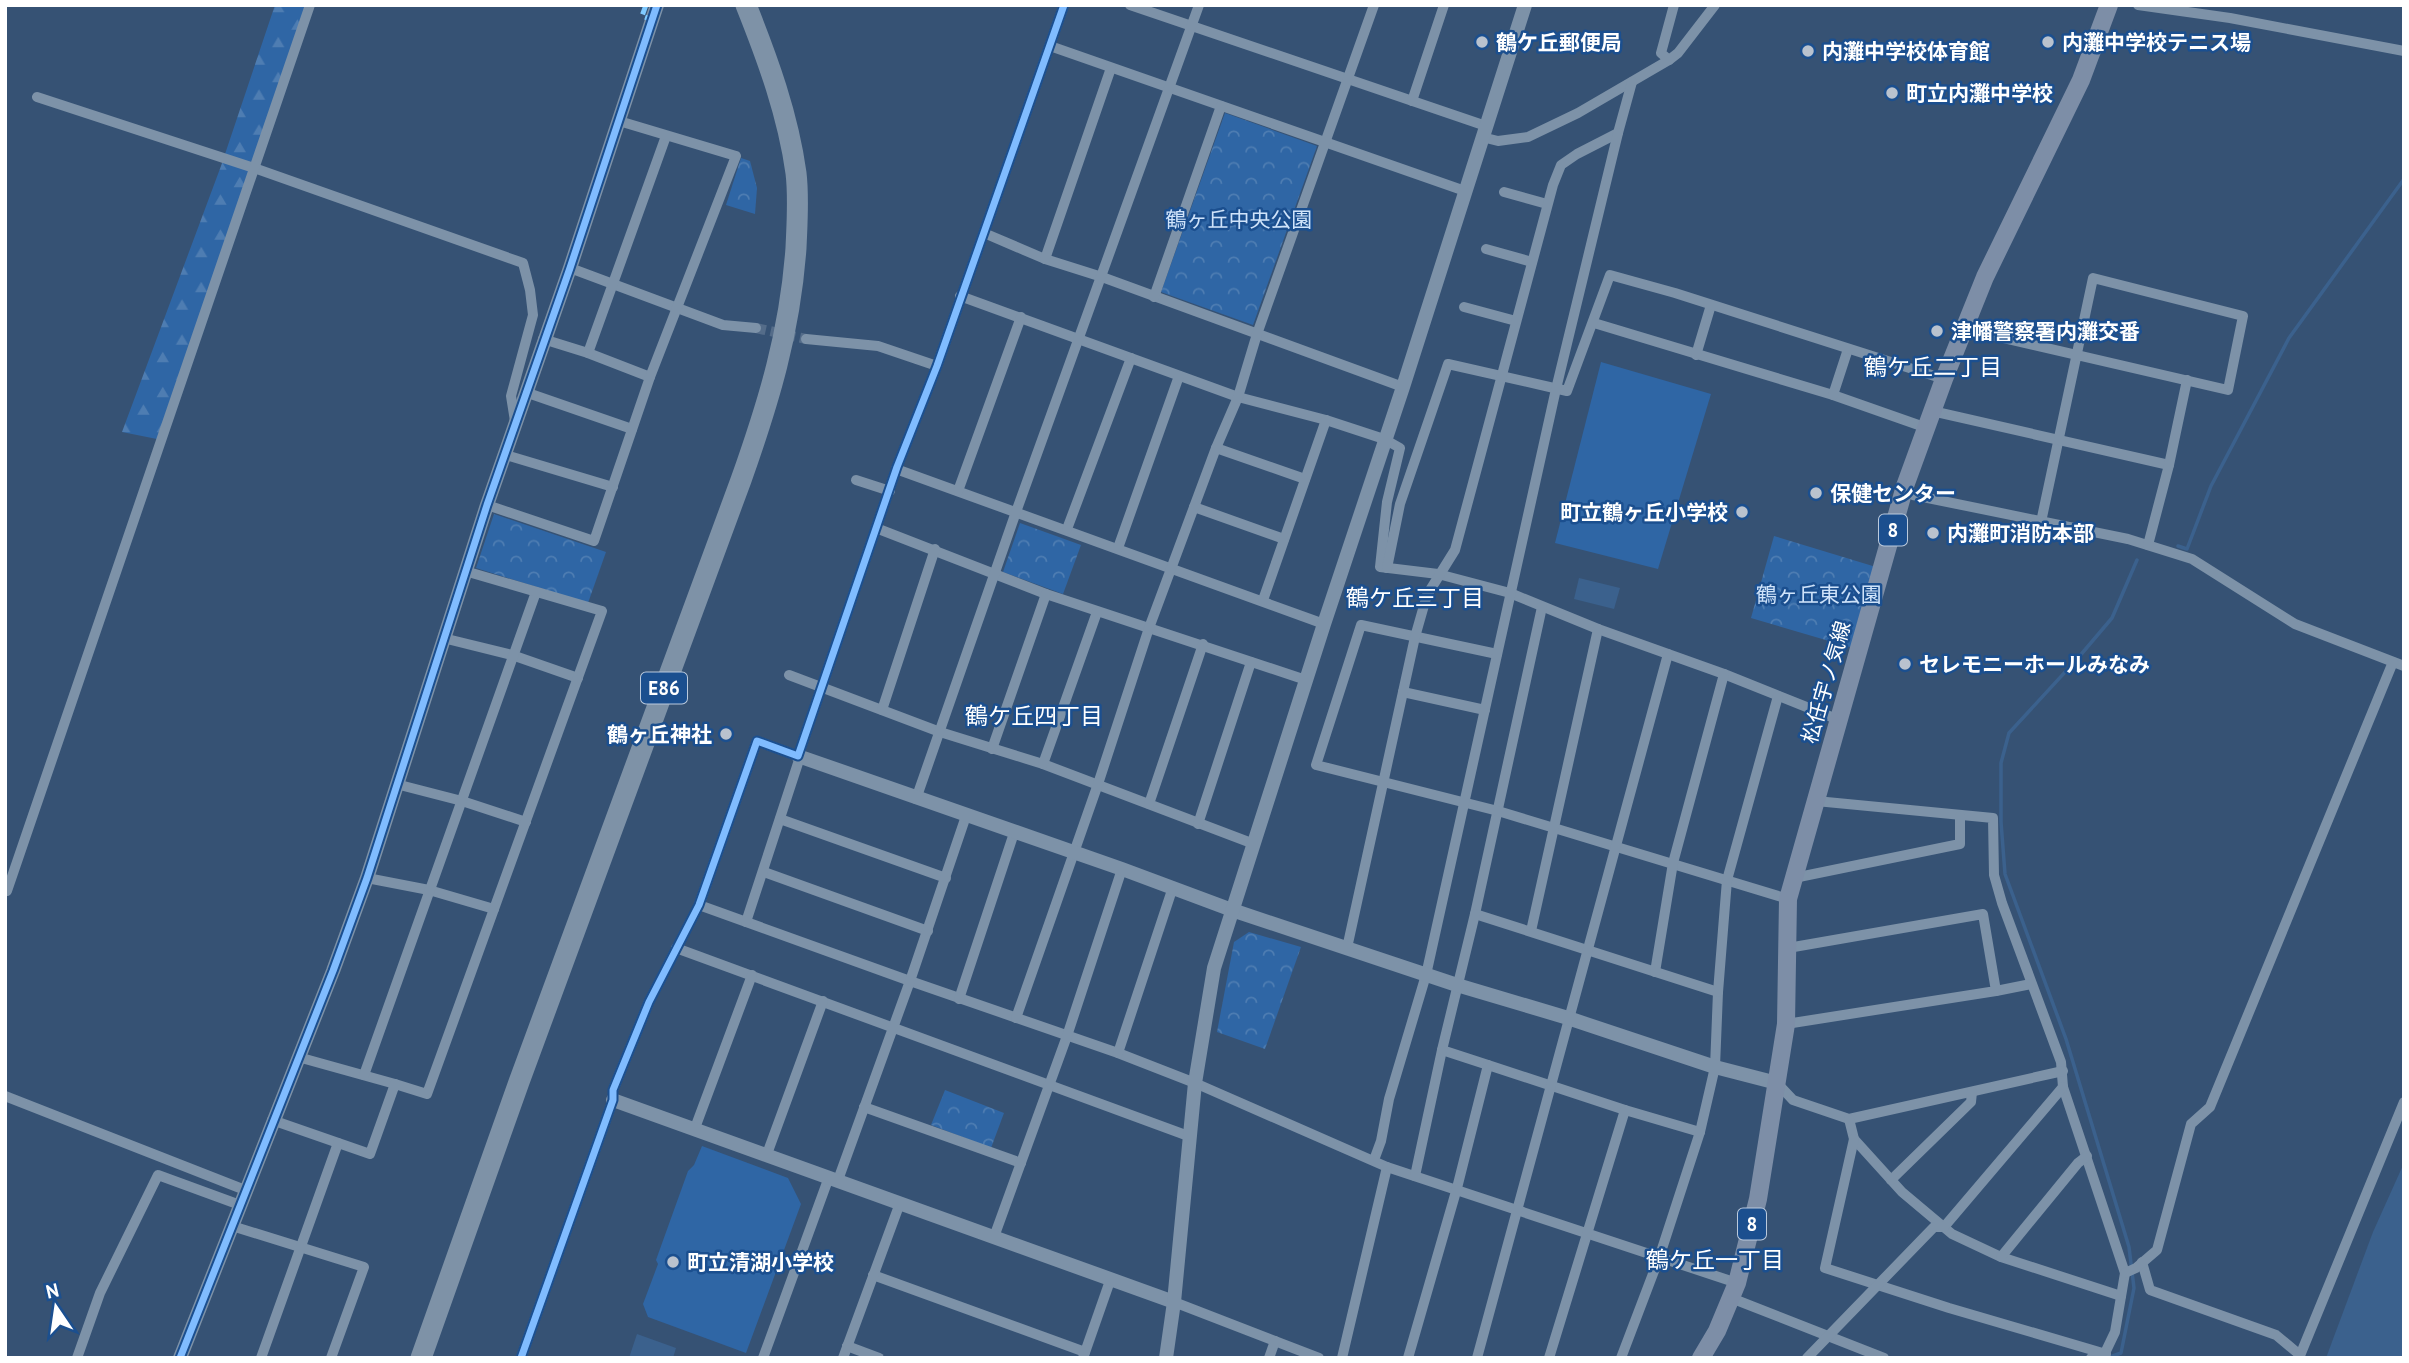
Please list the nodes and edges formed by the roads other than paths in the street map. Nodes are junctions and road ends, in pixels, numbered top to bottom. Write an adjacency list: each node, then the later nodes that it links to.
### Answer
1 (310, 5): 32 (street)
2 (657, 5): 27 (street)
3 (746, 5): 256 (highway, E86)
4 (1064, 5): 17 (street)
5 (1131, 5): 16 (street)
6 (1199, 5): 16 (street)
7 (1374, 5): 21 (street)
8 (1444, 5): 25 (street)
9 (1525, 5): 28 (street)
10 (1674, 5): 19 (street)
11 (1715, 5): 19 (street)
12 (2109, 5): 52 (main road, 松任宇ノ気線 / 8)
13 (2137, 5): 15 (street)
14 (2233, 5): 15 (street)
15 (2230, 18): 18 (street)
16 (1192, 26): 21 (street); 23 (street)
17 (1050, 46): 20 (street); 36 (street)
18 (2404, 51)
19 (1669, 60): 22 (street)
20 (1111, 68): 23 (street); 38 (street)
21 (1346, 79): 25 (street); 31 (street)
22 (1632, 82): 28 (street); 29 (street)
23 (1171, 88): 26 (street); 41 (street)
24 (37, 97): 32 (street)
25 (1412, 101): 28 (street)
26 (1221, 106): 31 (street); 44 (street)
27 (618, 121): 30 (street); 40 (street)
28 (1484, 132): 33 (street)
29 (1618, 133): 35 (street); 69 (street)
30 (666, 135): 42 (street); 47 (street)
31 (1324, 142): 33 (street); 53 (street)
32 (254, 168): 75 (street); 163 (street)
33 (1465, 191): 68 (street)
34 (1504, 192): 35 (street)
35 (1547, 204): 39 (street)
36 (984, 233): 38 (street); 43 (street)
37 (1486, 250): 39 (street)
38 (1045, 259): 41 (street)
39 (1532, 262): 49 (street)
40 (570, 268): 42 (street); 56 (street)
41 (1102, 277): 44 (street); 54 (street)
42 (611, 284): 47 (street); 58 (street)
43 (960, 296): 48 (street); 62 (street)
44 (1154, 296): 53 (street)
45 (1711, 305): 50 (street); 57 (street); 60 (street)
46 (1464, 307): 49 (street)
47 (677, 309): 51 (street); 65 (street)
48 (1021, 317): 54 (street); 88 (street)
49 (1517, 321): 64 (street)
50 (1594, 323): 60 (street); 69 (street)
51 (756, 328)
52 (1964, 329): 59 (street); 66 (main road, 松任宇ノ気線 / 8)
53 (1257, 334): 68 (street); 72 (street)
54 (1080, 338): 61 (street); 91 (street)
55 (806, 339): 62 (street)
56 (543, 340): 58 (street); 70 (street)
57 (1848, 349): 66 (street); 71 (street)
58 (588, 353): 65 (street)
59 (2076, 354): 67 (street); 67 (street); 78 (street)
60 (1696, 355): 71 (street)
61 (1131, 358): 63 (street); 94 (street)
62 (937, 366): 82 (street)
63 (1179, 376): 72 (street); 97 (street)
64 (1502, 376): 69 (street); 99 (street); 103 (street)
65 (650, 377): 76 (street)
66 (1944, 379): 74 (main road, 松任宇ノ気線 / 8)
67 (2187, 380): 81 (street)
68 (1403, 387): 77 (street)
69 (1556, 389): 105 (street)
70 (525, 392): 75 (street); 76 (street)
71 (1832, 395): 74 (street)
72 (1238, 397): 73 (street); 79 (street)
73 (1326, 420): 77 (street); 83 (street)
74 (1930, 420): 78 (street); 85 (main road, 松任宇ノ気線 / 8)
75 (515, 421): 80 (street)
76 (632, 429): 86 (street)
77 (1384, 439): 99 (street); 110 (street)
78 (2058, 440): 81 (street); 92 (street)
79 (1216, 448): 83 (street); 90 (street)
80 (506, 455): 86 (street); 89 (street)
81 (2169, 465): 96 (street)
82 (896, 469): 87 (street); 88 (street)
83 (1305, 479): 95 (street)
84 (856, 480): 87 (street)
85 (1905, 486): 92 (street); 130 (main road, 松任宇ノ気線 / 8)
86 (613, 487): 89 (street)
87 (890, 491): 93 (street)
88 (958, 491): 91 (street)
89 (486, 505): 101 (street)
90 (1194, 507): 95 (street); 100 (street)
91 (1016, 512): 94 (street); 102 (street)
92 (2040, 523): 96 (street)
93 (876, 528): 98 (street); 125 (street)
94 (1068, 530): 97 (street)
95 (1284, 538): 107 (street)
96 (2148, 545): 120 (street)
97 (1118, 548): 100 (street)
98 (935, 549): 102 (street); 128 (street)
99 (1387, 568): 103 (street)
100 (1171, 569): 107 (street); 111 (street)
101 (465, 571): 104 (street); 114 (street)
102 (995, 574): 106 (street); 131 (street)
103 (1438, 574): 105 (street); 113 (street)
104 (536, 592): 118 (street); 123 (street)
105 (1510, 593): 108 (street); 116 (street)
106 (1046, 594): 109 (street); 132 (street)
107 (1263, 600): 110 (street)
108 (1542, 607): 112 (street); 143 (street)
109 (1097, 612): 111 (street); 134 (street)
110 (1324, 624): 124 (street)
111 (1149, 628): 115 (street); 137 (street)
112 (1598, 629): 117 (street); 149 (street)
113 (1415, 637): 116 (street); 126 (street); 135 (street)
114 (443, 638): 118 (street); 136 (street)
115 (1203, 644): 119 (street); 142 (street)
116 (1497, 654): 129 (street)
117 (1668, 654): 122 (street); 152 (street)
118 (512, 655): 123 (street); 139 (street)
119 (1251, 662): 124 (street); 148 (street)
120 (2398, 664): 239 (street)
121 (789, 674): 125 (street)
122 (1724, 674): 127 (street); 154 (street)
123 (578, 678): 147 (street)
124 (1306, 680): 151 (street)
125 (822, 689): 128 (street); 133 (street)
126 (1403, 692): 129 (street); 135 (street)
127 (1778, 696): 130 (street); 160 (street)
128 (882, 710): 131 (street)
129 (1485, 710): 141 (street)
130 (1839, 719): 140 (main road, 松任宇ノ気線 / 8)
131 (940, 732): 132 (street); 138 (street)
132 (992, 749): 134 (street)
133 (799, 757): 138 (street); 146 (street); 165 (street)
134 (1043, 764): 137 (street)
135 (1384, 783): 141 (street); 175 (street)
136 (396, 784): 139 (street); 157 (street)
137 (1098, 785): 142 (street); 153 (street)
138 (916, 799): 144 (street)
139 (462, 801): 147 (street); 162 (street)
140 (1816, 801): 145 (street); 159 (main road, 松任宇ノ気線 / 8)
141 (1465, 802): 143 (street); 180 (street)
142 (1149, 804): 148 (street)
143 (1498, 811): 149 (street); 169 (street)
144 (966, 816): 150 (street); 158 (street)
145 (1960, 816): 159 (street); 168 (street)
146 (780, 819): 156 (street); 158 (street)
147 (526, 822): 166 (street)
148 (1198, 824): 151 (street)
149 (1555, 829): 152 (street); 173 (street)
150 (1014, 833): 153 (street); 186 (street)
151 (1254, 844): 167 (street)
152 (1616, 846): 154 (street); 177 (street)
153 (1073, 852): 155 (street); 188 (street)
154 (1673, 863): 160 (street); 178 (street)
155 (1122, 869): 161 (street); 192 (street)
156 (764, 872): 171 (street); 172 (street)
157 (367, 878): 162 (street); 195 (street)
158 (946, 878): 172 (street)
159 (1794, 878): 164 (main road, 松任宇ノ気線 / 8)
160 (1727, 880): 164 (street); 185 (street)
161 (1173, 887): 167 (street); 194 (street)
162 (429, 890): 166 (street); 199 (street)
163 (7, 891)
164 (1788, 899): 176 (main road, 松任宇ノ気線 / 8)
165 (699, 905): 171 (street); 174 (street)
166 (494, 909): 202 (street)
167 (1231, 910): 175 (street); 200 (street)
168 (2004, 910): 170 (street); 182 (street)
169 (1475, 914): 173 (street); 183 (street)
170 (1983, 914): 176 (street); 184 (street)
171 (746, 922): 181 (street)
172 (928, 931): 181 (street)
173 (1531, 931): 177 (street)
174 (676, 948): 179 (street); 208 (street)
175 (1347, 948): 180 (street)
176 (1788, 948): 190 (main road, 松任宇ノ気線 / 8)
177 (1588, 949): 178 (street); 189 (street)
178 (1656, 972): 185 (street)
179 (752, 975): 187 (street); 214 (street)
180 (1426, 975): 183 (street); 221 (street)
181 (910, 982): 186 (street); 191 (street)
182 (2031, 984): 184 (street); 198 (street)
183 (1457, 985): 189 (street); 193 (street)
184 (1996, 990): 190 (street)
185 (1718, 992): 197 (street)
186 (959, 999): 188 (street)
187 (822, 1001): 191 (street); 219 (street)
188 (1016, 1018): 192 (street)
189 (1569, 1018): 197 (street); 204 (street)
190 (1786, 1024): 201 (main road, 松任宇ノ気線 / 8)
191 (892, 1027): 203 (street); 210 (street)
192 (1067, 1036): 194 (street); 203 (street)
193 (1442, 1049): 196 (street); 224 (street)
194 (1118, 1053): 200 (street)
195 (298, 1057): 199 (street); 213 (street)
196 (1488, 1065): 204 (street); 227 (street)
197 (1715, 1067): 201 (street); 215 (street)
198 (2063, 1071): 205 (street); 206 (street)
199 (364, 1075): 202 (street)
200 (1195, 1083): 216 (street); 221 (street)
201 (1777, 1083): 212 (street); 243 (main road, 松任宇ノ気線 / 8)
202 (395, 1084): 218 (street)
203 (1050, 1084): 216 (street); 222 (street)
204 (1550, 1085): 211 (street); 231 (street)
205 (2063, 1087): 220 (street); 233 (street)
206 (1972, 1092): 212 (street); 226 (street)
207 (5, 1096): 228 (street)
208 (613, 1100): 214 (street); 257 (street)
209 (2404, 1102): 251 (street)
210 (864, 1107): 222 (street); 225 (street)
211 (1625, 1110): 215 (street); 234 (street)
212 (1849, 1119): 217 (street)
213 (272, 1120): 218 (street); 228 (street)
214 (695, 1128): 219 (street)
215 (1700, 1132): 238 (street)
216 (1191, 1137): 245 (street)
217 (1854, 1139): 226 (street); 242 (street)
218 (338, 1143): 236 (street)
219 (767, 1154): 225 (street)
220 (2087, 1156): 237 (street); 239 (street)
221 (1374, 1160): 223 (street)
222 (1021, 1163): 235 (street)
223 (1387, 1167): 224 (street); 264 (street)
224 (1415, 1177): 227 (street)
225 (834, 1179): 229 (street); 258 (street)
226 (1891, 1180): 233 (street)
227 (1457, 1188): 231 (street); 265 (street)
228 (245, 1190): 230 (street)
229 (900, 1203): 235 (street); 240 (street)
230 (240, 1205): 232 (street); 252 (street)
231 (1517, 1210): 234 (street); 266 (street)
232 (232, 1226): 236 (street); 253 (street)
233 (1944, 1227): 237 (street); 242 (street)
234 (1589, 1233): 238 (street); 267 (street)
235 (994, 1237): 241 (street)
236 (302, 1247): 254 (street); 255 (street)
237 (2001, 1257): 244 (street)
238 (1659, 1258): 243 (street); 268 (street)
239 (2133, 1269): 244 (street); 251 (street)
240 (873, 1275): 248 (street); 249 (street)
241 (1111, 1278): 245 (street); 249 (street)
242 (1879, 1285): 246 (street); 250 (street)
243 (1734, 1290): 246 (street); 269 (main road, 松任宇ノ気線 / 8)
244 (2121, 1296): 250 (street)
245 (1174, 1302): 247 (street); 261 (street)
246 (1829, 1335): 270 (street); 271 (street)
247 (1275, 1341): 262 (street); 263 (street)
248 (847, 1346): 259 (street); 260 (street)
249 (1084, 1355)
250 (2106, 1355): 272 (street)
251 (2300, 1357)
252 (77, 1358)
253 (180, 1358)
254 (261, 1358)
255 (331, 1358)
256 (421, 1358)
257 (521, 1358)
258 (763, 1358)
259 (843, 1358)
260 (879, 1358)
261 (1166, 1358)
262 (1269, 1358)
263 (1319, 1358)
264 (1342, 1358)
265 (1408, 1358)
266 (1477, 1358)
267 (1549, 1358)
268 (1621, 1358)
269 (1701, 1358)
270 (1807, 1358)
271 (1884, 1358)
272 (2091, 1358)

